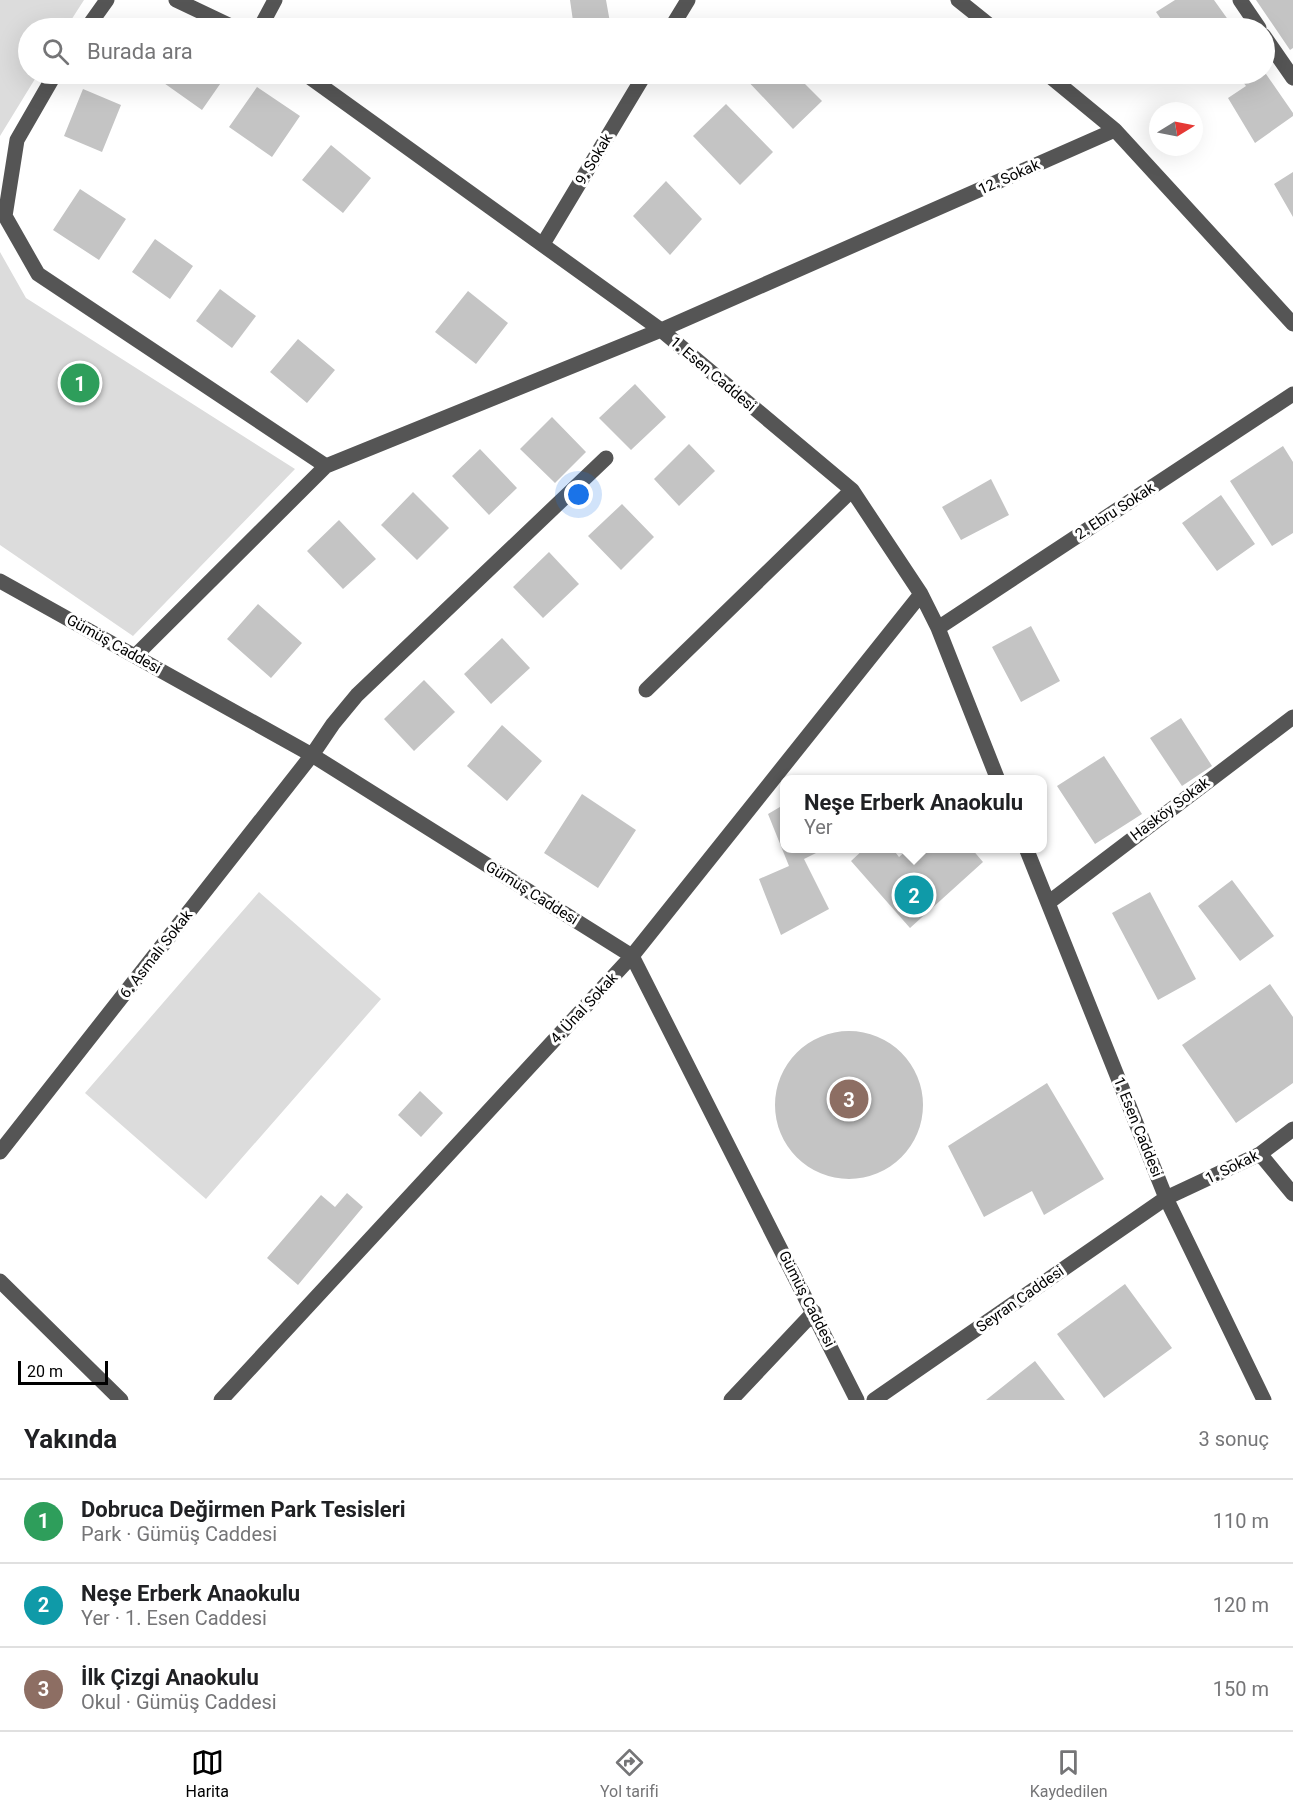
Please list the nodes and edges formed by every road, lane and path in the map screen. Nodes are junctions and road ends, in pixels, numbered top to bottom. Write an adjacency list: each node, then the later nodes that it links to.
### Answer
1 (107, 0): 7 (street)
2 (176, 0): 8 (street)
3 (275, 0): 9 (street)
4 (688, 0): 10 (street)
5 (958, 0): 11 (street)
6 (1240, 0): 12 (street)
7 (94, 18)
8 (215, 18)
9 (265, 18)
10 (677, 18)
11 (980, 18)
12 (1252, 18)
13 (1275, 50): 14 (street)
14 (1291, 70)
15 (49, 84): 25 (street)
16 (319, 84): 20 (street, 1. Esen Caddesi)
17 (639, 84): 20 (street, 9. Sokak)
18 (1059, 84): 19 (street)
19 (1115, 130): 21 (street); 22 (street, 12. Sokak)
20 (543, 244): 22 (street, 1. Esen Caddesi)
21 (1293, 324)
22 (661, 330): 25 (street, 12. Sokak); 26 (street, 1. Esen Caddesi)
23 (1293, 394): 29 (street, 2. Ebru Sokak)
24 (606, 458): 33 (street, 6. Asmalı Sokak)
25 (326, 466): 30 (street)
26 (852, 490): 28 (street, 1. Esen Caddesi); 31 (street)
27 (0, 581): 30 (street, Gümüş Caddesi)
28 (921, 594): 29 (street, 1. Esen Caddesi); 37 (street, 4. Ünal Sokak)
29 (938, 628): 34 (street, 1. Esen Caddesi)
30 (135, 656): 33 (street, Gümüş Caddesi)
31 (646, 690)
32 (1293, 717): 36 (street, Hasköy Sokak)
33 (312, 755): 37 (street, Gümüş Caddesi); 39 (street, 6. Asmalı Sokak)
34 (996, 775)
35 (1028, 853): 36 (street, 1. Esen Caddesi)
36 (1048, 903): 42 (street, 1. Esen Caddesi)
37 (632, 956): 44 (street, Gümüş Caddesi); 46 (street, 4. Ünal Sokak)
38 (1293, 1129): 40 (street, 1. Sokak)
39 (0, 1152)
40 (1260, 1154): 41 (street); 42 (street, 1. Sokak)
41 (1293, 1194)
42 (1166, 1198): 49 (street, Seyran Caddesi); 50 (street, 1. Esen Caddesi)
43 (0, 1281): 45 (street)
44 (814, 1312): 47 (street); 48 (street, Gümüş Caddesi)
45 (121, 1400)
46 (221, 1400)
47 (731, 1400)
48 (857, 1400)
49 (874, 1400)
50 (1264, 1400)

